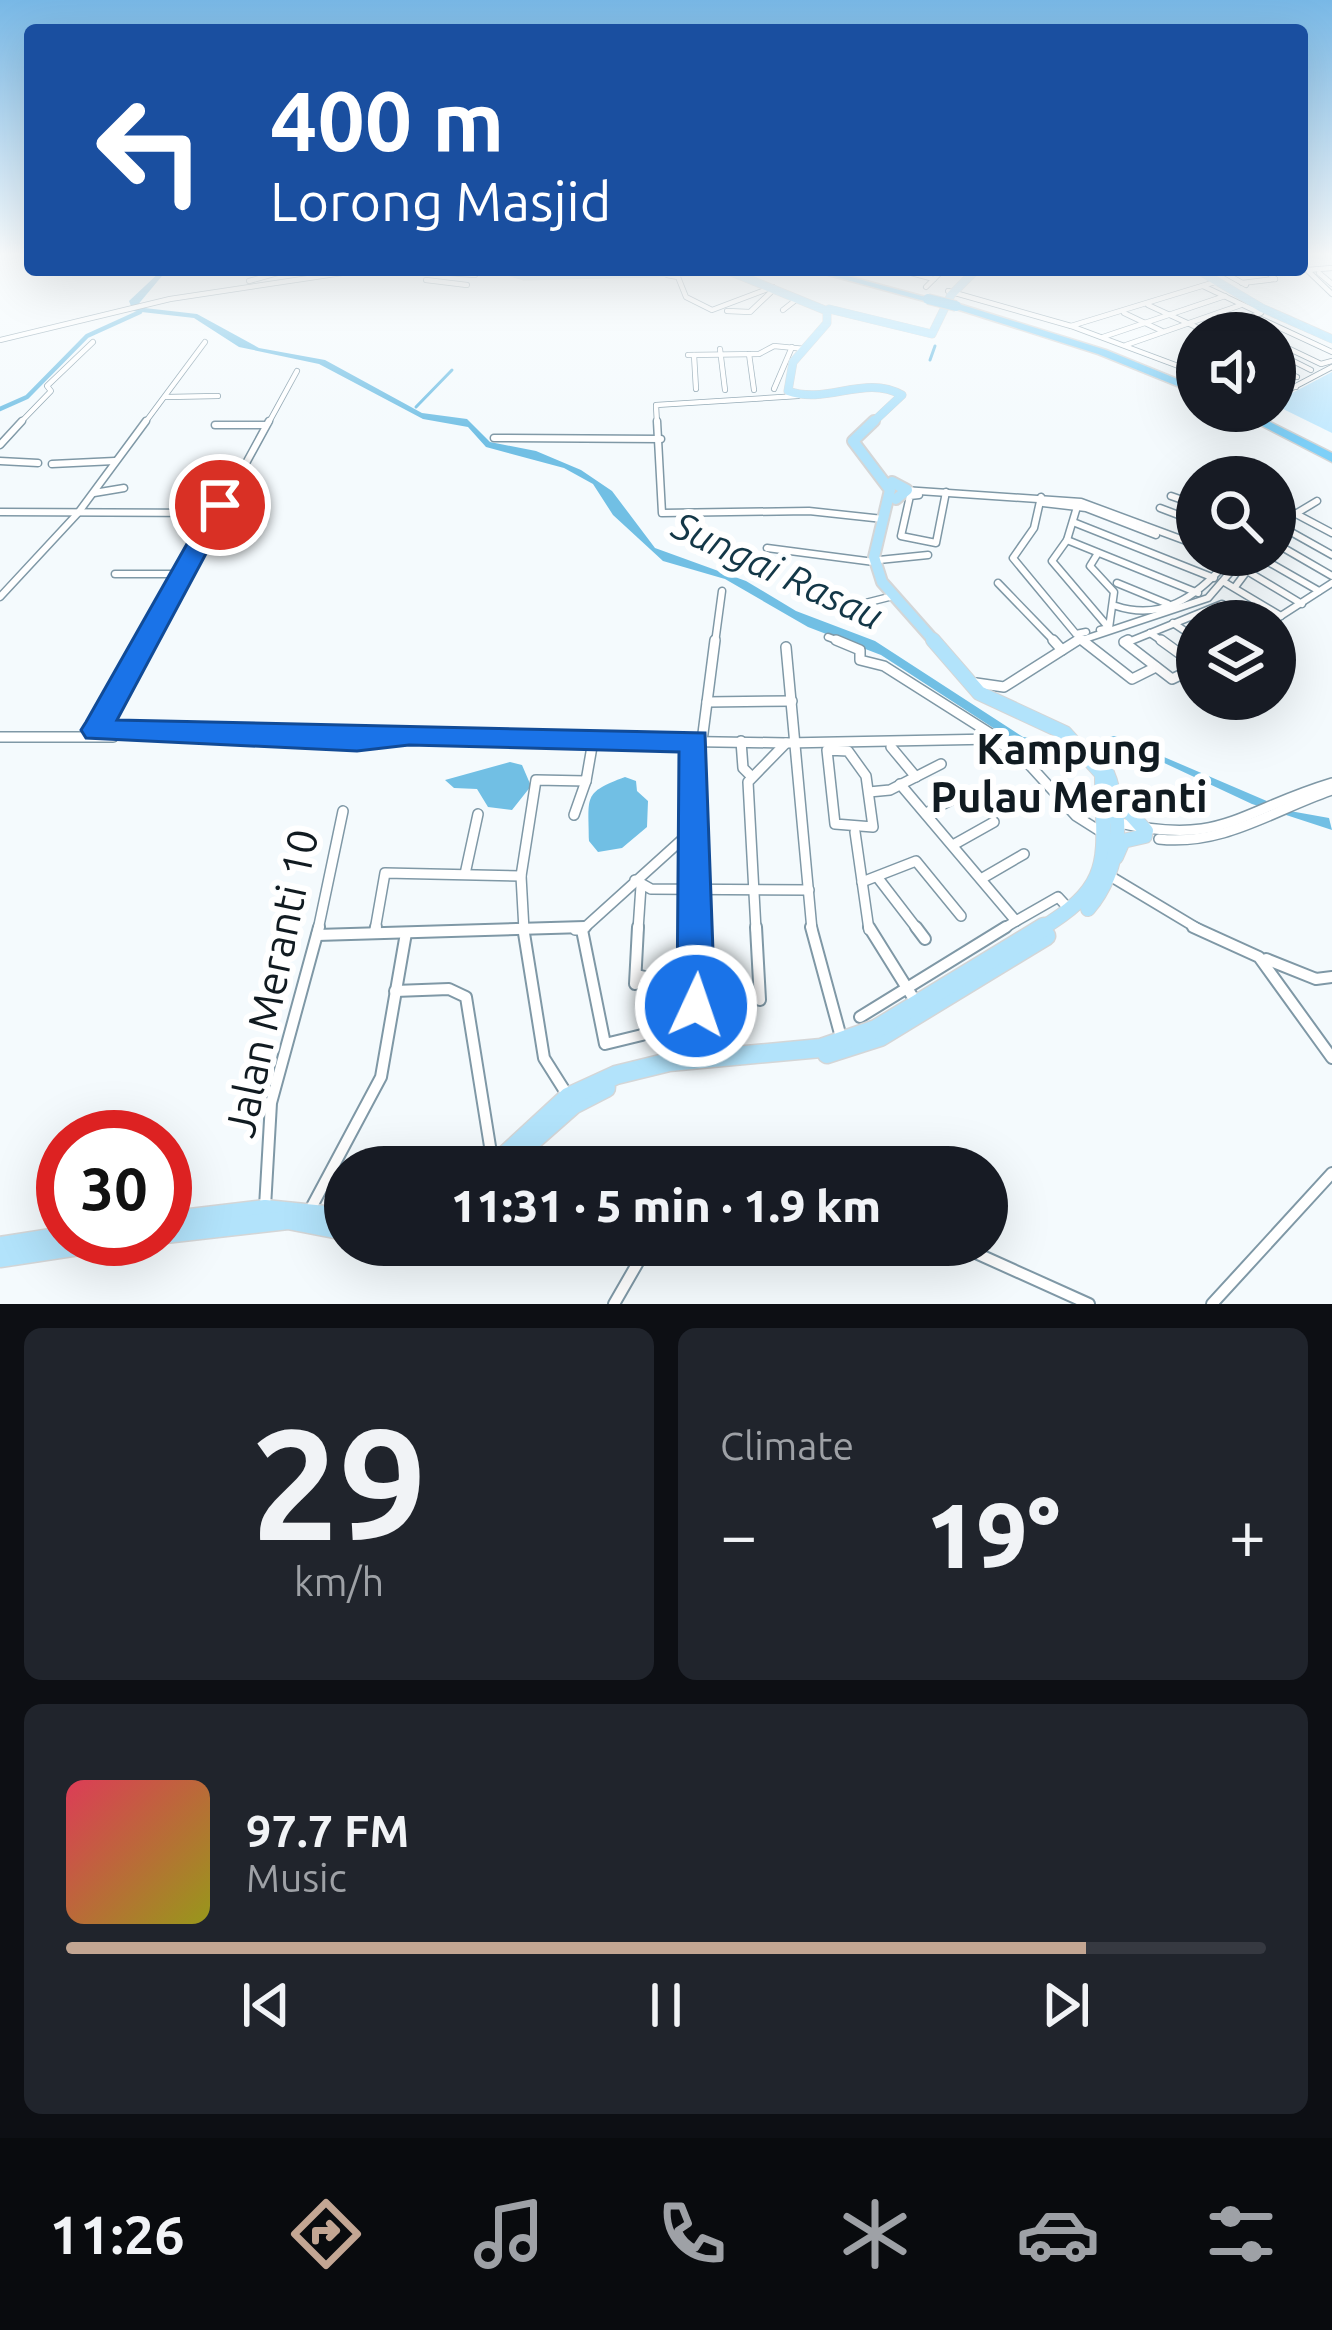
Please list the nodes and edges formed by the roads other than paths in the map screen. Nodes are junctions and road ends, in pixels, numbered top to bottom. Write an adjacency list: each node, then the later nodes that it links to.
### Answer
1 (90, 317): 21 (street)
2 (827, 317): 25 (main road)
3 (829, 317): 25 (main road)
4 (858, 317): 5 (main road)
5 (940, 317)
6 (1009, 317): 35 (highway)
7 (1035, 317): 15 (street)
8 (1105, 317): 15 (street)
9 (1110, 317): 15 (street)
10 (1132, 317): 13 (street)
11 (1160, 317): 13 (street)
12 (1291, 317): 20 (main road)
13 (1144, 323): 17 (street); 19 (street)
14 (1296, 325): 20 (main road)
15 (1074, 327): 19 (street)
16 (1176, 327): 17 (street)
17 (1163, 331): 24 (street)
18 (1296, 335): 29 (street)
19 (1103, 337): 24 (street)
20 (1332, 338)
21 (0, 340)
22 (93, 342): 48 (street)
23 (205, 342): 41 (street)
24 (1126, 345): 31 (street)
25 (798, 349): 28 (street); 38 (street); 40 (main road); 55 (main road)
26 (721, 352): 28 (street); 37 (street); 39 (street)
27 (1296, 352): 29 (street)
28 (749, 354): 34 (street)
29 (1332, 360): 36 (street)
30 (1296, 363): 32 (street)
31 (1176, 365)
32 (1311, 370)
33 (297, 371): 44 (street)
34 (752, 373)
35 (1176, 382)
36 (1296, 386)
37 (696, 389)
38 (774, 389)
39 (725, 390)
40 (798, 396): 47 (street); 55 (main road)
41 (164, 397): 42 (street); 51 (street)
42 (218, 397)
43 (215, 424): 44 (street)
44 (268, 424): 66 (street)
45 (1284, 432): 49 (highway)
46 (494, 438): 47 (street)
47 (661, 440): 70 (street)
48 (0, 445)
49 (1332, 456)
50 (0, 461): 52 (street)
51 (117, 461): 53 (street); 56 (street)
52 (38, 463)
53 (52, 464)
54 (124, 488): 56 (street)
55 (896, 490): 57 (street); 71 (main road); 86 (main road)
56 (92, 493): 65 (street)
57 (945, 494): 57 (street); 60 (street)
58 (1171, 496): 59 (street)
59 (1176, 498)
60 (1042, 500): 62 (street); 77 (street); 114 (street)
61 (1317, 501): 67 (street)
62 (1077, 507): 73 (street); 78 (street)
63 (1160, 508): 68 (street)
64 (0, 512): 65 (street)
65 (78, 513): 66 (street); 103 (street)
66 (216, 513): 88 (street)
67 (1296, 513)
68 (1176, 514)
69 (1296, 514): 74 (street)
70 (698, 515): 71 (street); 81 (street)
71 (884, 519): 86 (main road)
72 (1149, 521): 76 (street)
73 (1073, 522): 79 (street); 95 (street)
74 (1329, 529)
75 (1296, 533): 85 (street)
76 (1176, 534)
77 (1176, 537)
78 (1176, 538)
79 (1067, 540): 82 (street); 111 (street)
80 (767, 548): 86 (street)
81 (703, 549)
82 (1098, 553): 101 (street); 111 (street)
83 (1296, 554): 94 (street)
84 (928, 555): 86 (street)
85 (1332, 555)
86 (876, 560): 102 (main road); 120 (main road)
87 (115, 574): 88 (street)
88 (182, 574): 125 (street)
89 (1220, 576): 95 (street)
90 (1223, 576): 95 (street)
91 (1244, 576): 98 (street)
92 (1254, 576): 105 (street)
93 (1295, 576): 99 (street)
94 (1332, 579): 99 (street)
95 (1219, 580): 98 (street); 101 (street); 109 (street)
96 (998, 583): 116 (street)
97 (1117, 583): 109 (street)
98 (1235, 587): 104 (street)
99 (1319, 590): 105 (street)
100 (722, 591): 122 (street)
101 (1200, 593): 109 (street)
102 (892, 596): 108 (street); 126 (main road)
103 (0, 597)
104 (1253, 600)
105 (1301, 604): 107 (street)
106 (1116, 606): 109 (street)
107 (1296, 607)
108 (838, 610)
109 (1167, 610): 110 (street); 114 (street)
110 (1174, 623): 112 (street)
111 (1109, 628): 114 (street)
112 (1149, 632): 117 (street); 118 (street)
113 (828, 637): 131 (street)
114 (1080, 639): 116 (street); 118 (street)
115 (786, 647): 123 (street)
116 (1062, 650): 121 (street)
117 (1176, 651)
118 (1156, 667): 119 (street)
119 (1176, 679)
120 (975, 682): 121 (street); 124 (main road)
121 (1011, 685): 124 (street)
122 (707, 701): 123 (street); 129 (street)
123 (792, 701): 132 (street)
124 (1023, 709): 126 (main road)
125 (132, 733): 127 (street); 128 (street)
126 (1068, 733): 134 (main road)
127 (0, 737)
128 (592, 741): 129 (street); 138 (street)
129 (698, 741): 130 (street); 149 (street)
130 (741, 741): 132 (street); 136 (street)
131 (999, 741): 132 (street); 150 (street)
132 (790, 743): 136 (street); 164 (street)
133 (891, 747): 137 (street)
134 (1092, 755): 143 (main road); 150 (main road)
135 (941, 764): 137 (street)
136 (747, 773): 163 (street)
137 (916, 776): 139 (street)
138 (586, 781): 147 (street); 157 (street)
139 (901, 784): 141 (street); 145 (street)
140 (1332, 786): 152 (street)
141 (869, 791): 151 (street); 151 (street)
142 (967, 792): 145 (street)
143 (1116, 794): 150 (main road); 152 (main road)
144 (343, 811): 172 (street, Jalan Meranti 10)
145 (926, 813): 153 (street)
146 (478, 814): 156 (street)
147 (574, 815)
148 (994, 822): 153 (street)
149 (695, 827): 161 (street); 162 (street)
150 (1108, 827): 152 (street); 155 (main road); 165 (main road)
151 (855, 829): 160 (street)
152 (1146, 833): 155 (main road)
153 (953, 845): 159 (street)
154 (1024, 854): 159 (street)
155 (1111, 873): 174 (street); 190 (main road)
156 (465, 874): 157 (street); 170 (street)
157 (521, 876): 169 (street)
158 (878, 878): 160 (street); 166 (street); 173 (street)
159 (981, 879): 167 (street)
160 (862, 882): 176 (street)
161 (638, 883): 162 (street); 168 (street); 180 (street)
162 (698, 888): 163 (street); 181 (street)
163 (754, 889): 164 (street); 178 (street)
164 (809, 890): 184 (street)
165 (1071, 911): 167 (street); 179 (main road)
166 (962, 916)
167 (1016, 921): 176 (street)
168 (581, 930): 169 (street); 180 (street)
169 (524, 932): 171 (street); 187 (street)
170 (375, 933): 171 (street); 172 (street)
171 (406, 933): 177 (street)
172 (317, 934): 194 (street, Jalan Meranti 10)
173 (925, 940)
174 (1259, 957): 175 (street); 183 (street)
175 (1332, 977)
176 (907, 989): 179 (street); 182 (street)
177 (395, 992): 188 (street); 192 (street)
178 (760, 1000)
179 (918, 1006): 184 (main road)
180 (668, 1007): 181 (street)
181 (696, 1015): 186 (street)
182 (860, 1016)
183 (1325, 1039): 185 (street)
184 (843, 1042): 186 (main road)
185 (1332, 1058)
186 (700, 1059): 187 (main road)
187 (568, 1097): 189 (main road)
188 (490, 1146)
189 (515, 1146)
190 (527, 1146)
191 (1332, 1173): 206 (street)
192 (310, 1210): 193 (main road); 194 (main road)
193 (324, 1212)
194 (253, 1214): 195 (main road); 196 (main road); 197 (main road)
195 (192, 1219)
196 (324, 1227)
197 (192, 1228)
198 (36, 1240): 199 (main road)
199 (0, 1246)
200 (36, 1252): 201 (main road)
201 (0, 1258)
202 (636, 1266): 204 (street)
203 (1005, 1266): 205 (street)
204 (614, 1304)
205 (1089, 1304)
206 (1212, 1304)

